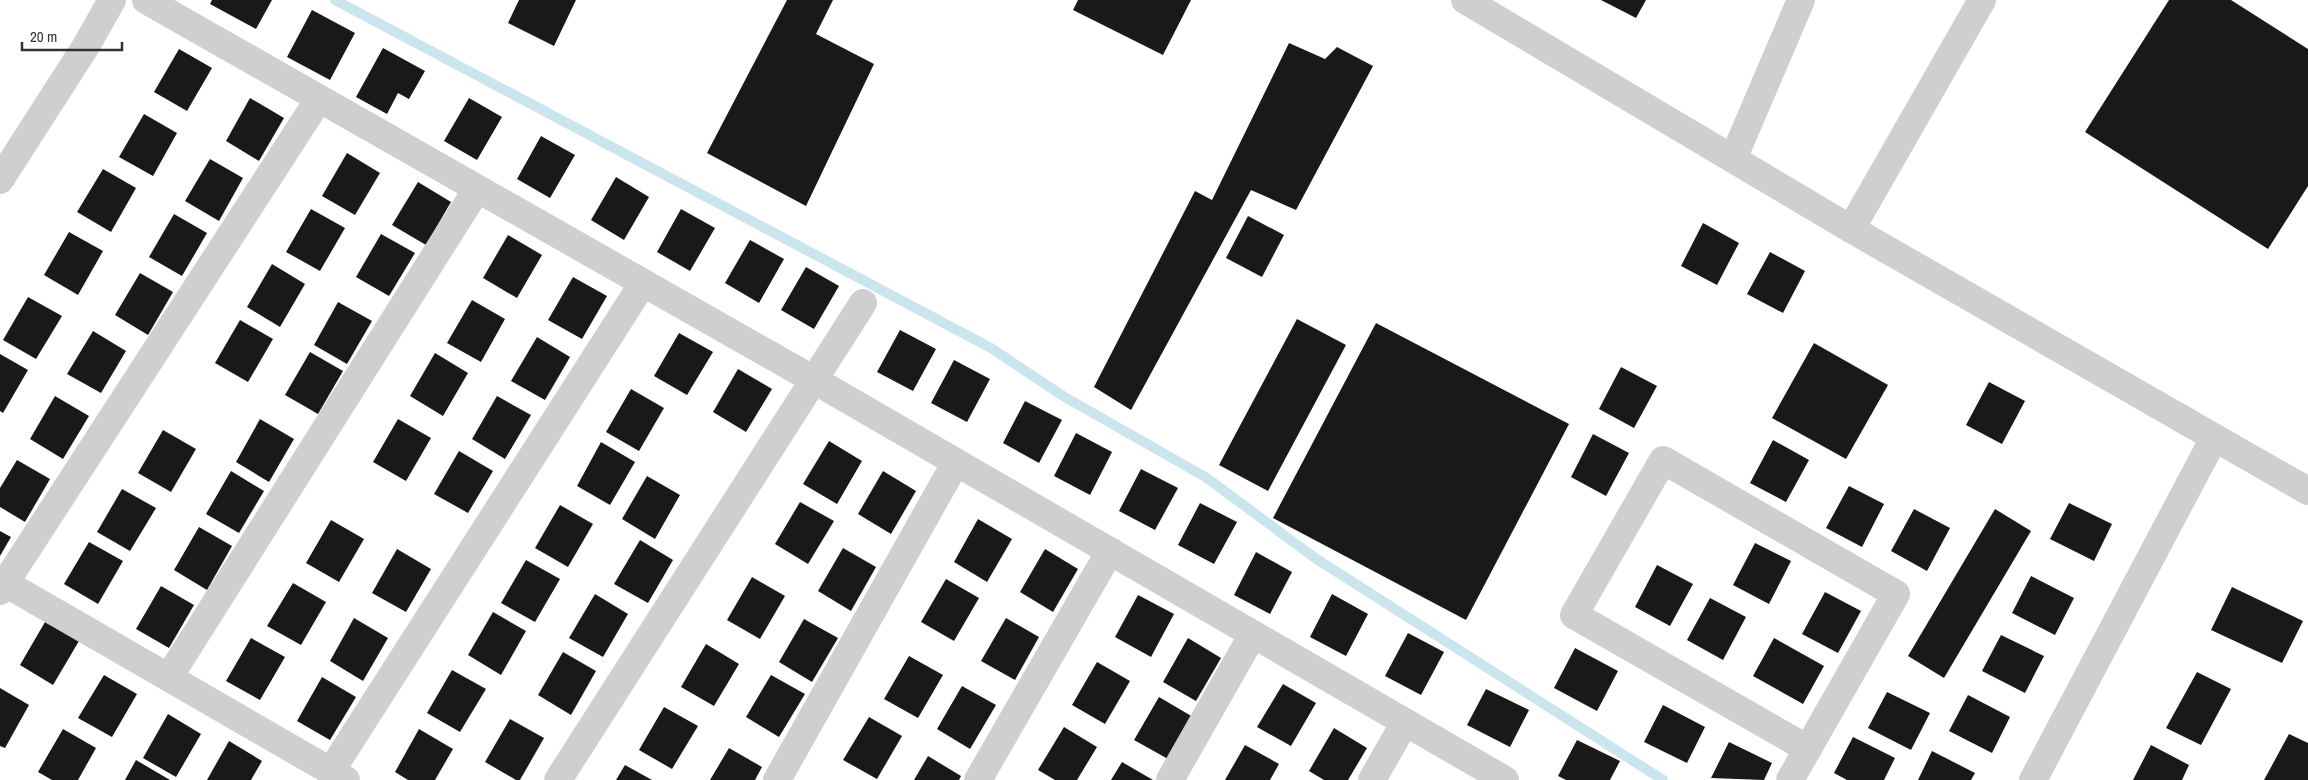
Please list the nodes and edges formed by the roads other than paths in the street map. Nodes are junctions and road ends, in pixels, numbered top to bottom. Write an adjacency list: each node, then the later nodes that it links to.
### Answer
1 (112, 0): 8 (street)
2 (146, 0): 6 (street)
3 (1465, 0): 7 (street)
4 (1801, 0): 7 (street)
5 (1982, 0): 10 (street)
6 (319, 99): 9 (street); 18 (street)
7 (1733, 159): 10 (street)
8 (0, 180)
9 (477, 188): 11 (street); 20 (street)
10 (1851, 229): 14 (street)
11 (643, 283): 13 (street); 23 (street)
12 (863, 303): 13 (street)
13 (814, 380): 15 (street); 24 (street)
14 (2214, 438): 16 (street); 31 (street)
15 (956, 462): 17 (street); 25 (street)
16 (2308, 492)
17 (1110, 551): 19 (street); 26 (street)
18 (3, 587): 20 (street)
19 (1253, 634): 21 (street); 27 (street)
20 (169, 677): 23 (street)
21 (1405, 722): 28 (street); 29 (street)
22 (1808, 749): 22 (street); 30 (street)
23 (338, 776)
24 (558, 780)
25 (777, 780)
26 (978, 780)
27 (1170, 780)
28 (1372, 780)
29 (1505, 780)
30 (1790, 780)
31 (2033, 780)

